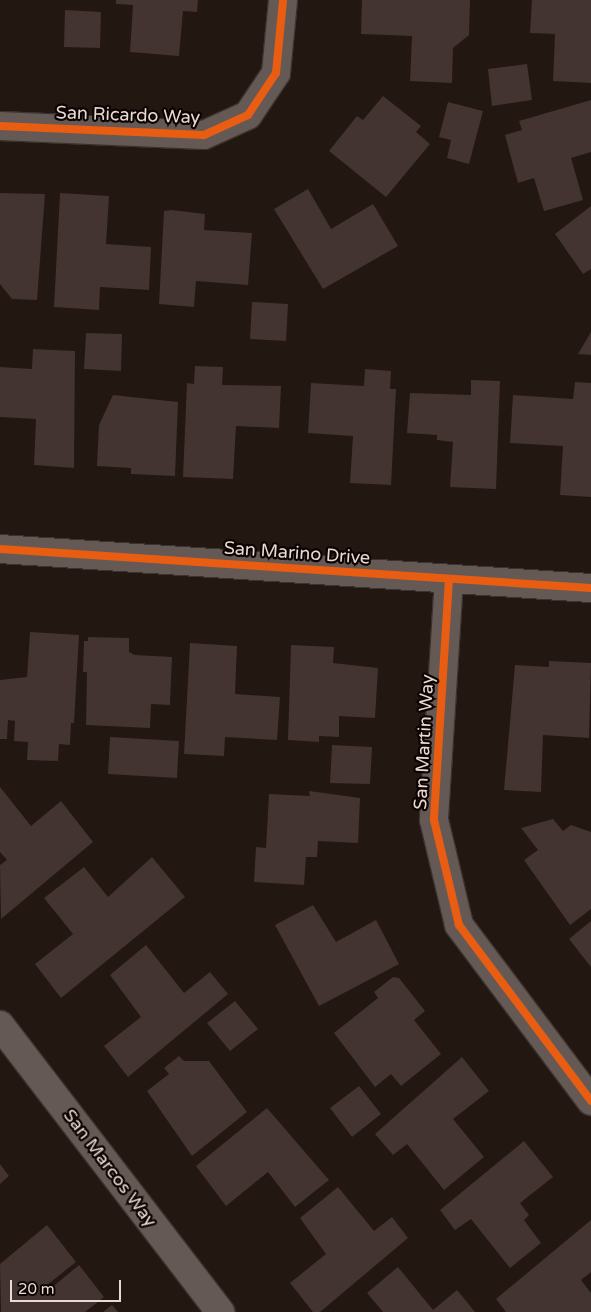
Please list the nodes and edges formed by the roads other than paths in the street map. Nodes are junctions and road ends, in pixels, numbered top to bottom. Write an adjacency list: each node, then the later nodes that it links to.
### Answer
1 (283, 0): 2 (street, San Ricardo Way)
2 (0, 126)
3 (0, 549): 4 (street, San Marino Drive)
4 (449, 579): 5 (street, San Marino Drive); 7 (street, San Martin Way)
5 (591, 588)
6 (0, 1025): 8 (street, San Marcos Way)
7 (591, 1101)
8 (220, 1312)

